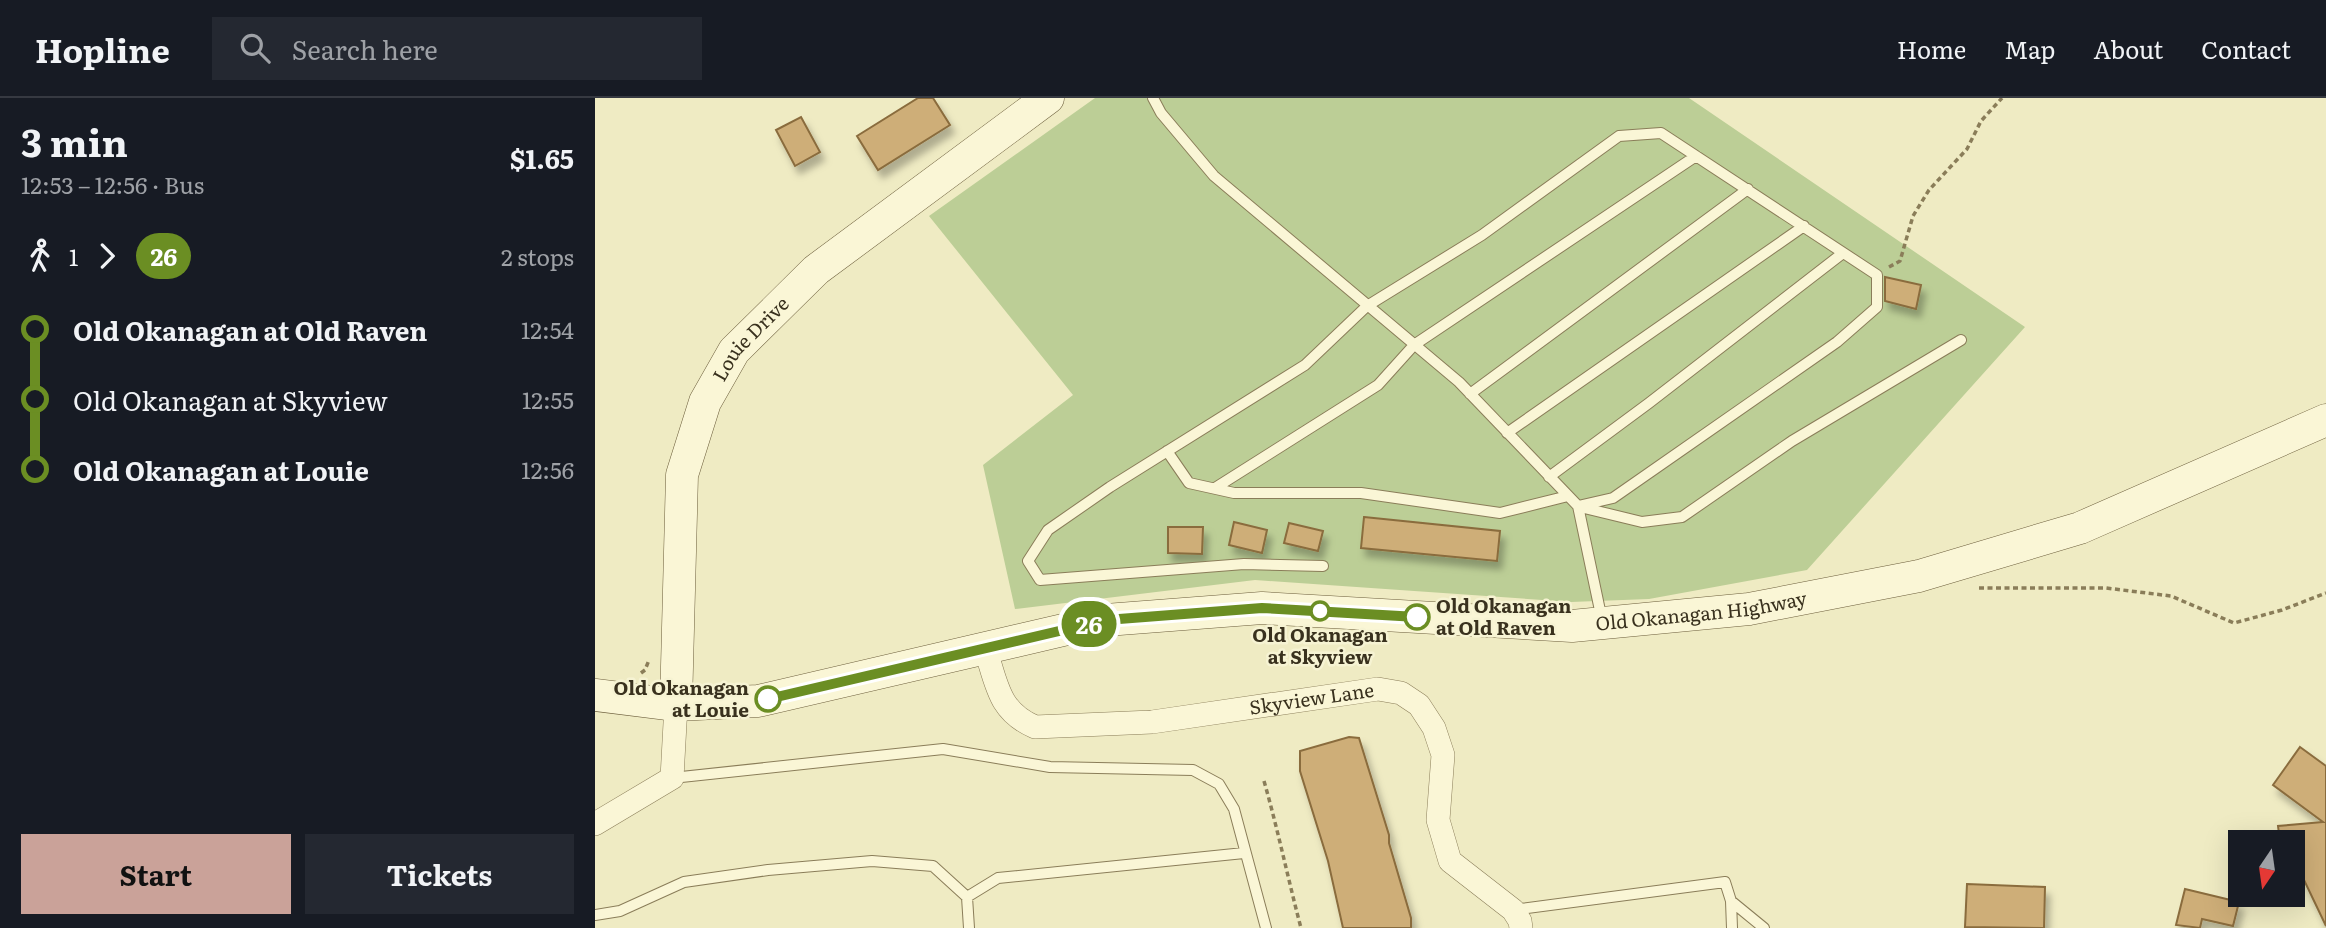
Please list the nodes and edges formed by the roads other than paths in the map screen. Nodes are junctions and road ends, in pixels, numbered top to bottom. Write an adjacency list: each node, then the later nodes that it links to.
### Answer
1 (1048, 98): 22 (street, Louie Drive)
2 (1153, 98): 7 (lane)
3 (1696, 156): 4 (lane); 7 (lane); 9 (lane)
4 (1748, 189): 5 (lane); 10 (lane)
5 (1804, 226): 6 (lane); 12 (lane)
6 (1843, 253): 14 (lane); 17 (lane)
7 (1367, 306): 9 (lane); 13 (lane)
8 (1962, 340): 17 (lane)
9 (1414, 345): 10 (lane); 15 (lane)
10 (1470, 394): 12 (lane)
11 (2326, 420): 19 (street, Old Okanagan Highway)
12 (1507, 433): 14 (lane)
13 (1167, 451): 15 (lane); 18 (lane)
14 (1549, 477): 16 (lane)
15 (1215, 488): 16 (lane)
16 (1568, 496): 17 (lane)
17 (1578, 506): 19 (lane)
18 (1323, 566)
19 (1603, 623): 20 (street, Old Okanagan Highway)
20 (985, 648): 22 (street, Old Okanagan Highway); 29 (street, Skyview Lane)
21 (595, 695): 22 (street, Old Okanagan Highway)
22 (676, 705): 23 (street)
23 (673, 778): 24 (street); 25 (lane)
24 (595, 824)
25 (1244, 853): 26 (lane); 31 (lane)
26 (967, 897): 28 (lane); 30 (lane)
27 (1731, 901): 29 (lane); 32 (lane); 33 (lane)
28 (595, 915)
29 (1517, 919)
30 (969, 928)
31 (1266, 928)
32 (1732, 928)
33 (1764, 928)

